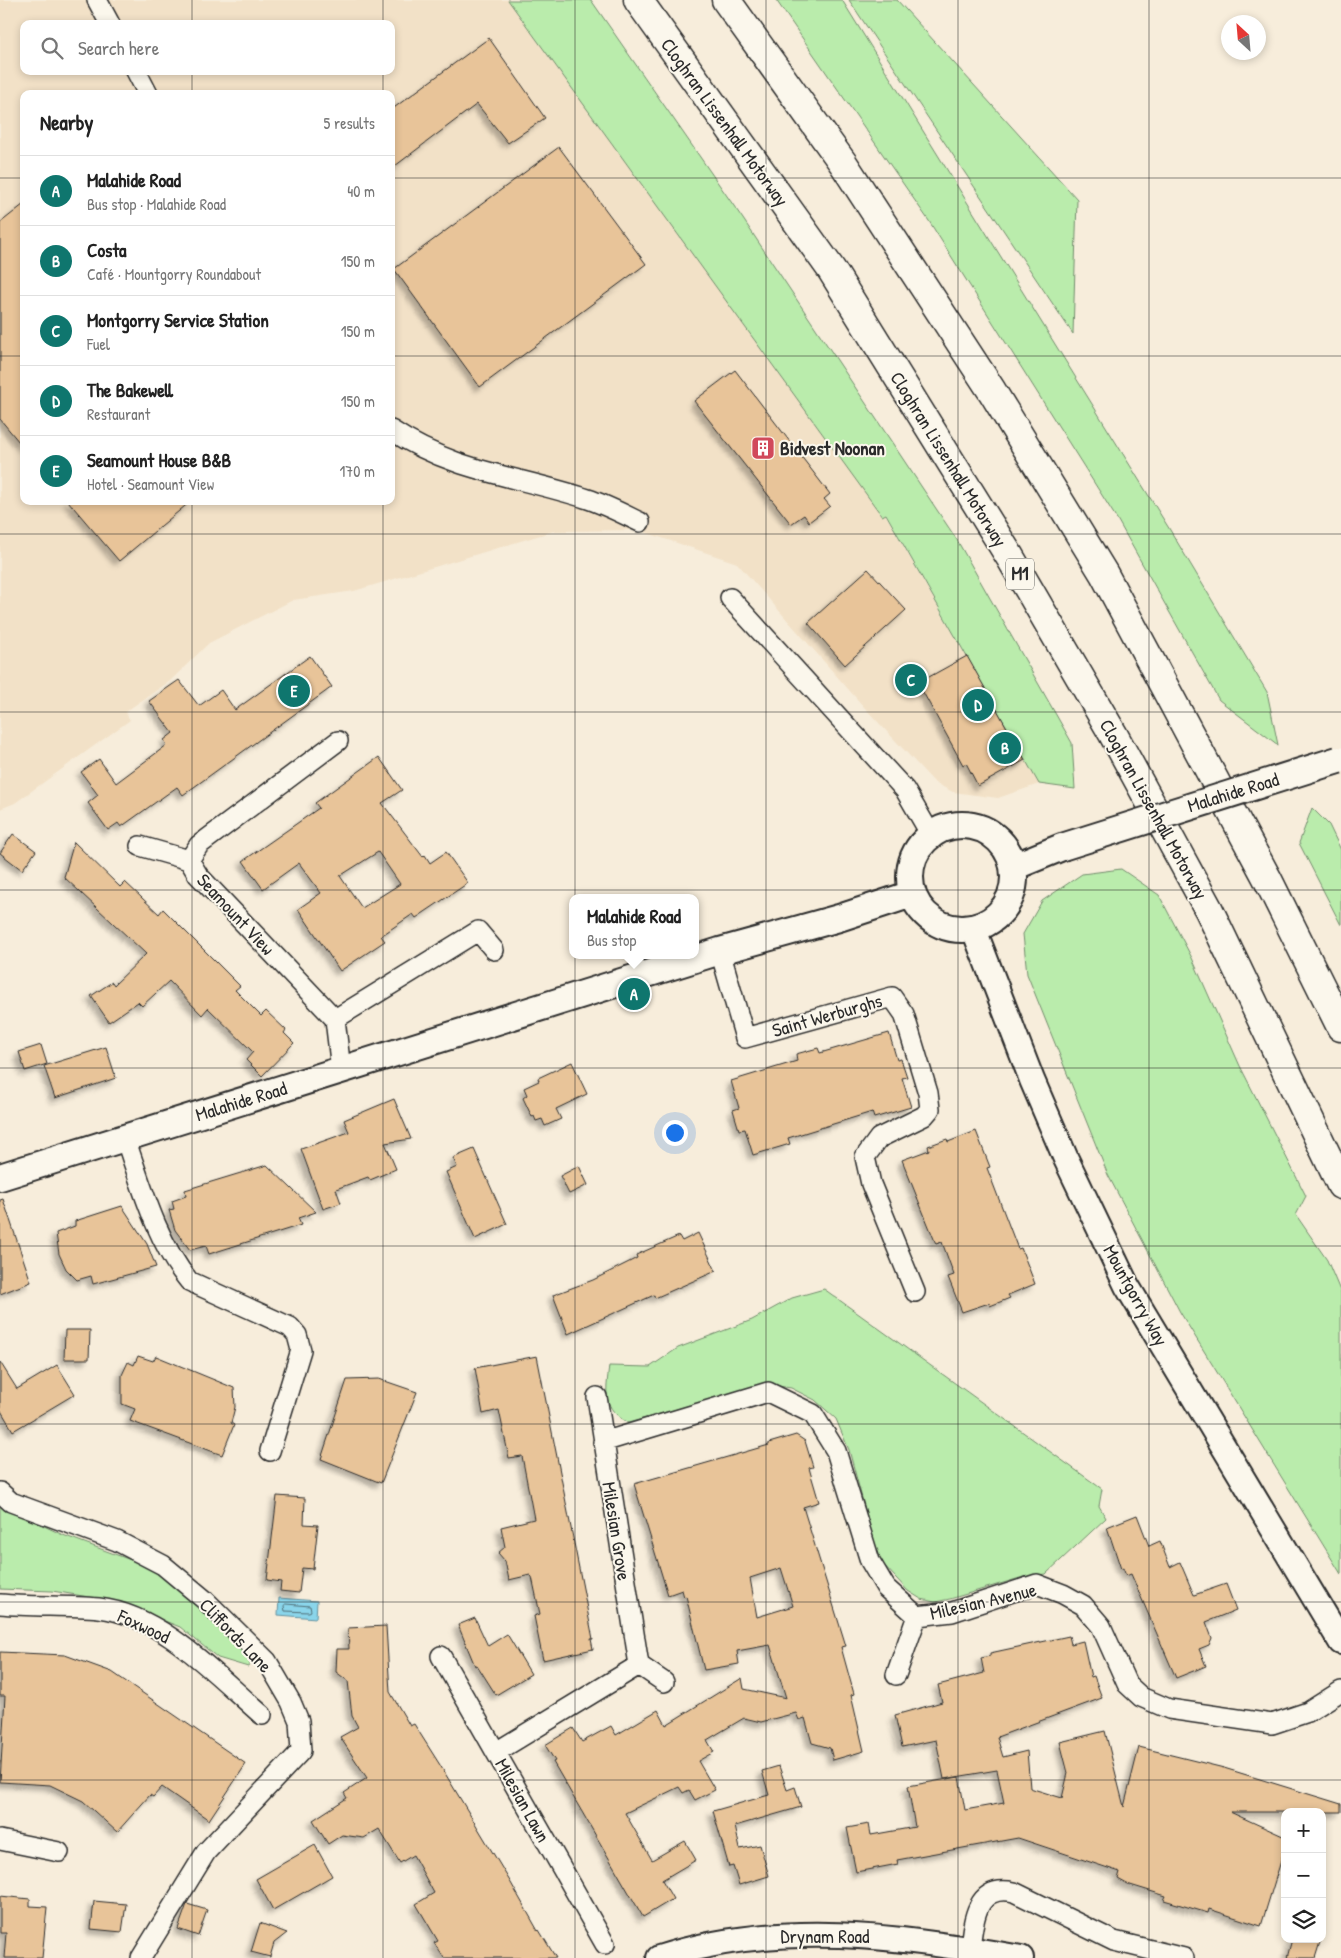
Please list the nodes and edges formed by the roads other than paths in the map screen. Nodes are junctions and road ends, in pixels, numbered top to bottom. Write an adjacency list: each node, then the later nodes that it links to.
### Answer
1 (97, 0): 4 (street)
2 (638, 0): 27 (highway, Cloghran Lissenhall Motorway / M1)
3 (726, 0): 23 (highway)
4 (108, 20)
5 (138, 75): 6 (street)
6 (146, 90)
7 (395, 433): 8 (street)
8 (640, 522)
9 (730, 598): 12 (street)
10 (338, 740): 14 (street, Seamount View)
11 (1340, 760): 15 (main road, Malahide Road, bridge)
12 (932, 834): 15 (main road); 16 (main road)
13 (140, 846): 14 (street)
14 (189, 860): 22 (street, Seamount View)
15 (1012, 867): 17 (main road)
16 (912, 894): 17 (main road); 19 (main road, Malahide Road)
17 (974, 927): 35 (street, Mountgorry Way)
18 (494, 950): 22 (street)
19 (720, 951): 20 (main road, Malahide Road); 28 (street, Saint Werburghs)
20 (699, 958)
21 (695, 959): 24 (main road, Malahide Road)
22 (335, 1019): 24 (street)
23 (1341, 1027)
24 (341, 1070): 25 (main road, Malahide Road)
25 (125, 1138): 26 (main road, Malahide Road); 31 (street)
26 (0, 1177)
27 (1341, 1185)
28 (915, 1292)
29 (597, 1397): 30 (street, Milesian Grove)
30 (603, 1442): 34 (street, Milesian Avenue); 37 (street, Milesian Grove)
31 (270, 1451)
32 (0, 1492): 47 (street, Cliffords Lane)
33 (0, 1604): 41 (street, Foxwood)
34 (917, 1616): 38 (street, Milesian Avenue); 40 (street, Milesian Avenue)
35 (1341, 1642)
36 (441, 1656): 42 (street, Milesian Lawn)
37 (639, 1665): 39 (street); 42 (street)
38 (896, 1675)
39 (664, 1682)
40 (1341, 1692)
41 (262, 1715)
42 (496, 1752): 45 (street, Milesian Lawn)
43 (0, 1840): 44 (street)
44 (59, 1852)
45 (605, 1944)
46 (970, 1948): 48 (street, Drynam Road); 49 (street, Drynam Road); 50 (street)
47 (141, 1958)
48 (659, 1958)
49 (1021, 1958)
50 (1184, 1958)

